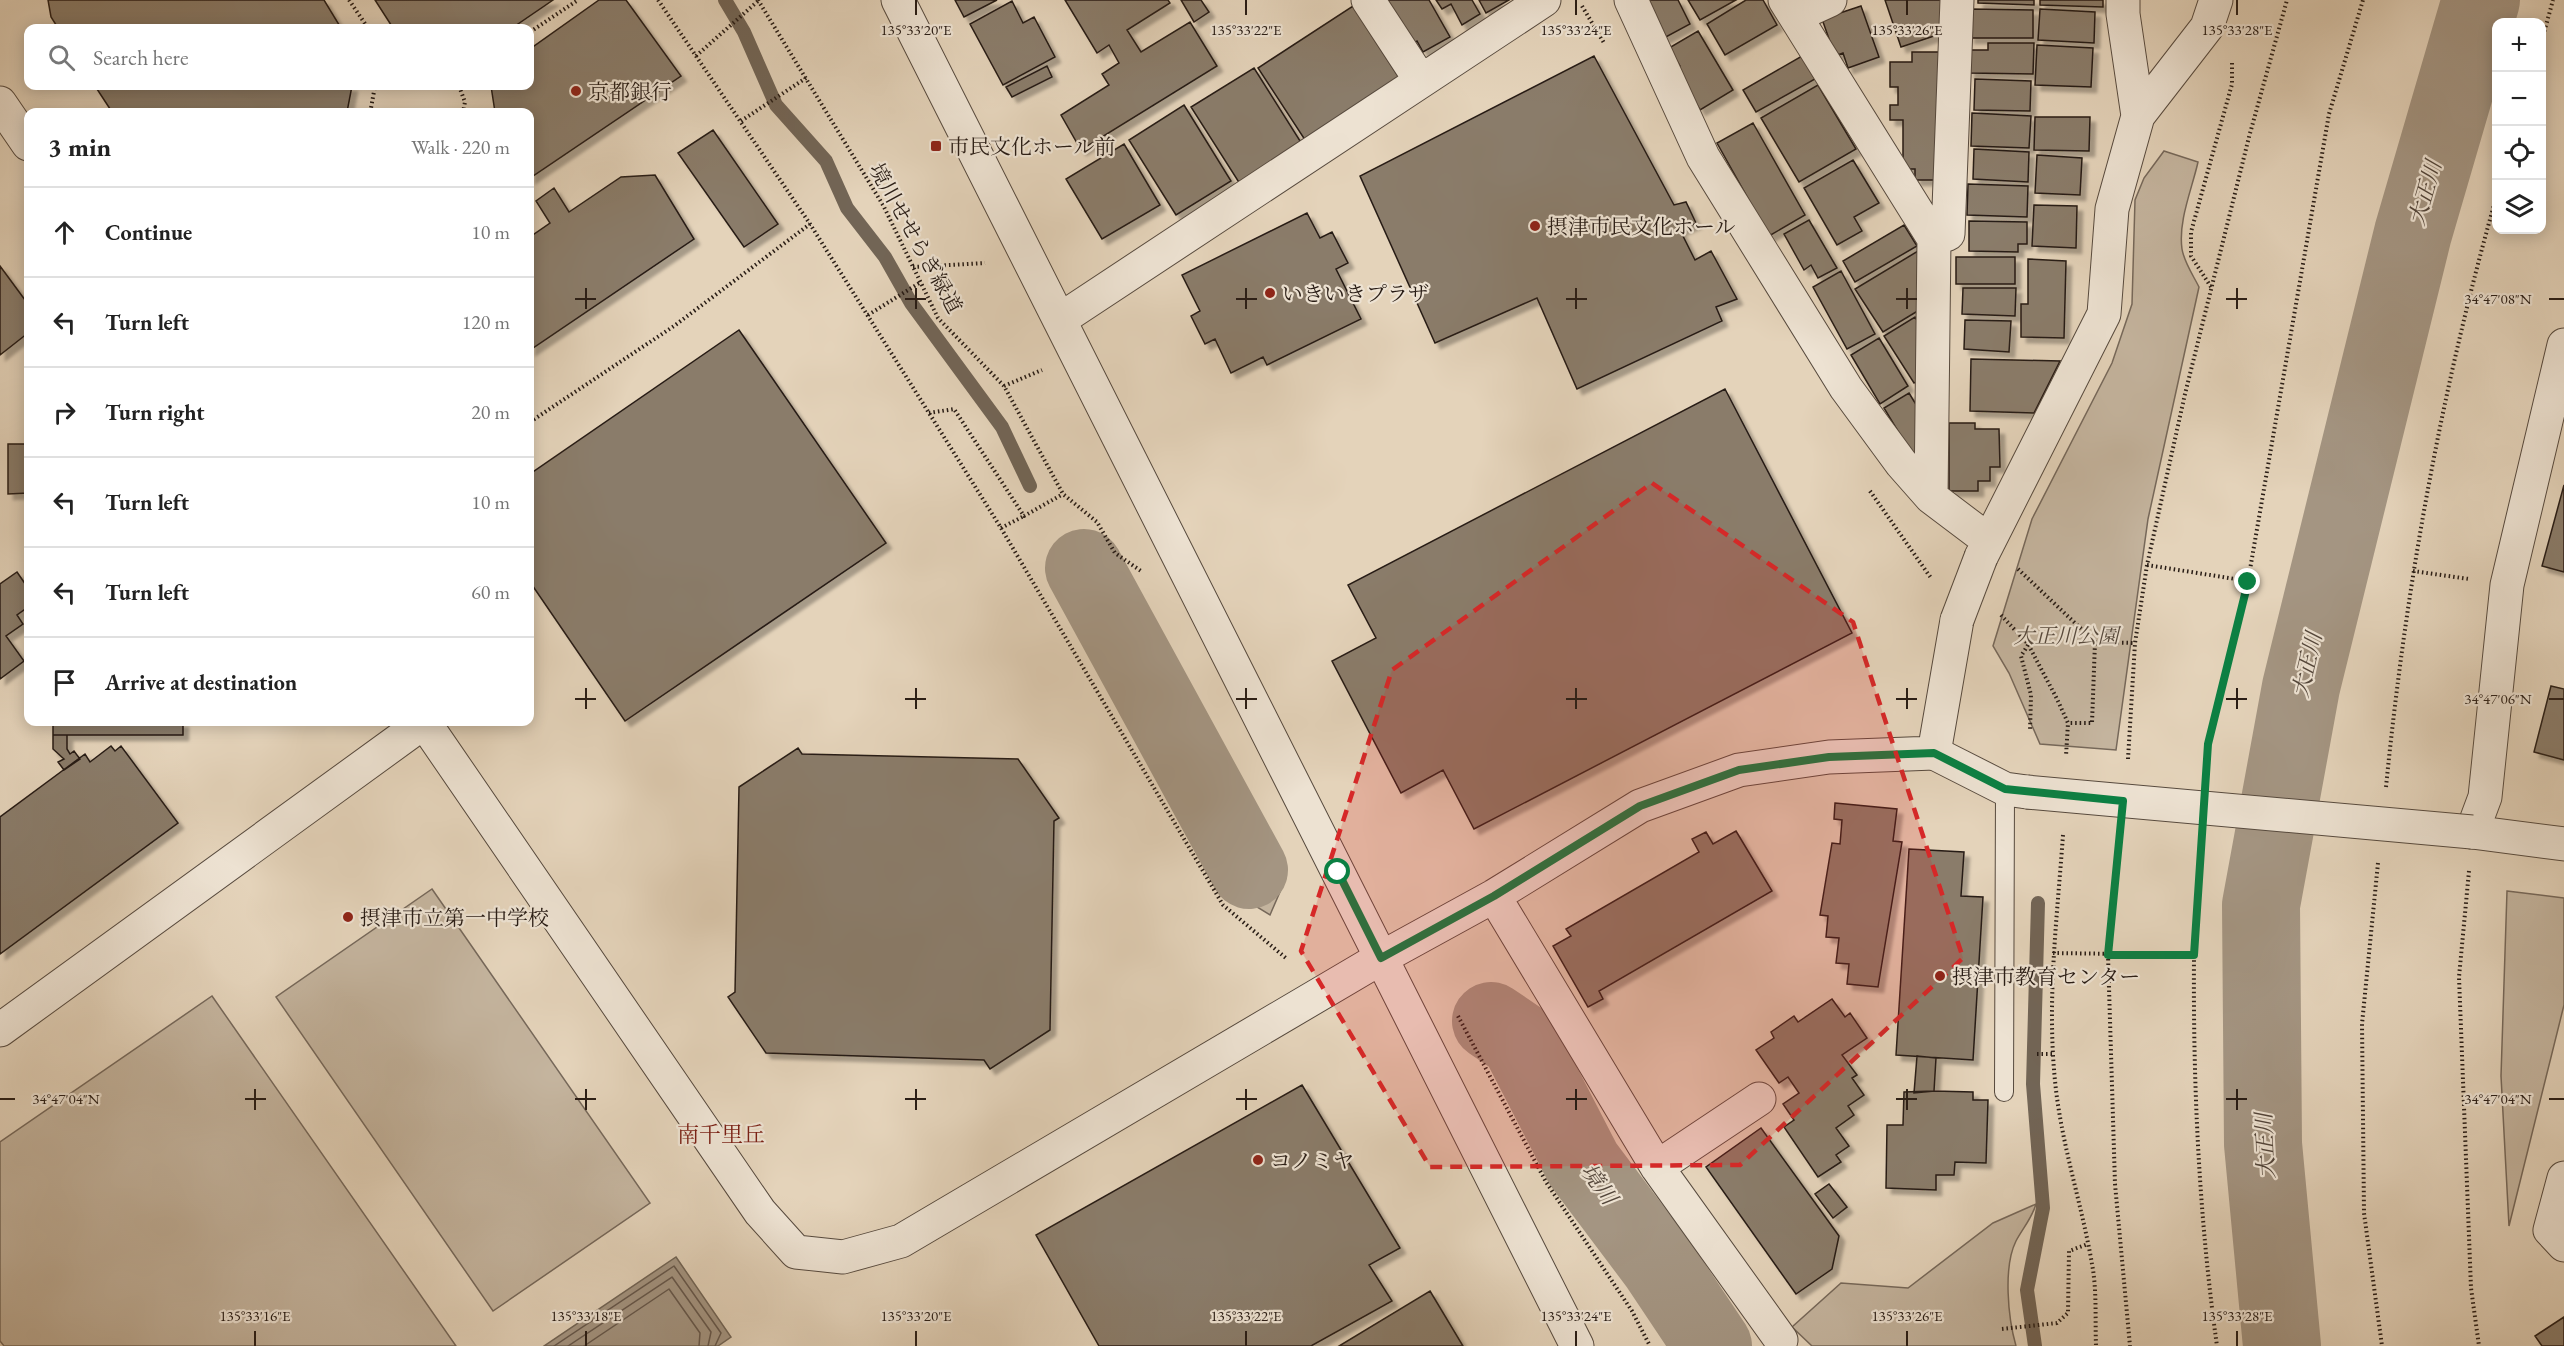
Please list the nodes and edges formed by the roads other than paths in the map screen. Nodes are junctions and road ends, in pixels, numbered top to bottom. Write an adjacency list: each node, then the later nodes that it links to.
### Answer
1 (898, 0): 15 (street)
2 (1368, 0): 10 (street)
3 (1544, 0): 10 (street)
4 (1631, 0): 17 (street)
5 (1830, 0): 8 (street)
6 (1957, 0): 14 (street)
7 (2123, 0): 12 (street)
8 (1790, 8): 14 (street)
9 (2211, 13): 12 (street)
10 (1421, 81): 15 (street)
11 (0, 102): 13 (street)
12 (2138, 116): 18 (street)
13 (24, 138)
14 (1934, 238): 17 (street)
15 (1060, 319): 26 (street)
16 (2564, 345): 23 (street)
17 (1931, 497): 18 (street)
18 (1985, 548): 21 (street, bridge)
19 (418, 726): 27 (street)
20 (427, 726): 26 (street)
21 (1934, 753): 22 (street); 25 (street)
22 (2016, 790): 23 (street, bridge); 28 (lane)
23 (2472, 831): 24 (street)
24 (2564, 844)
25 (1494, 896): 26 (street); 30 (street)
26 (1381, 958): 34 (street)
27 (0, 1030)
28 (2004, 1092)
29 (1759, 1099): 30 (street)
30 (1657, 1167): 33 (street)
31 (2564, 1178): 32 (street)
32 (2564, 1245)
33 (1781, 1340)
34 (1577, 1346)

